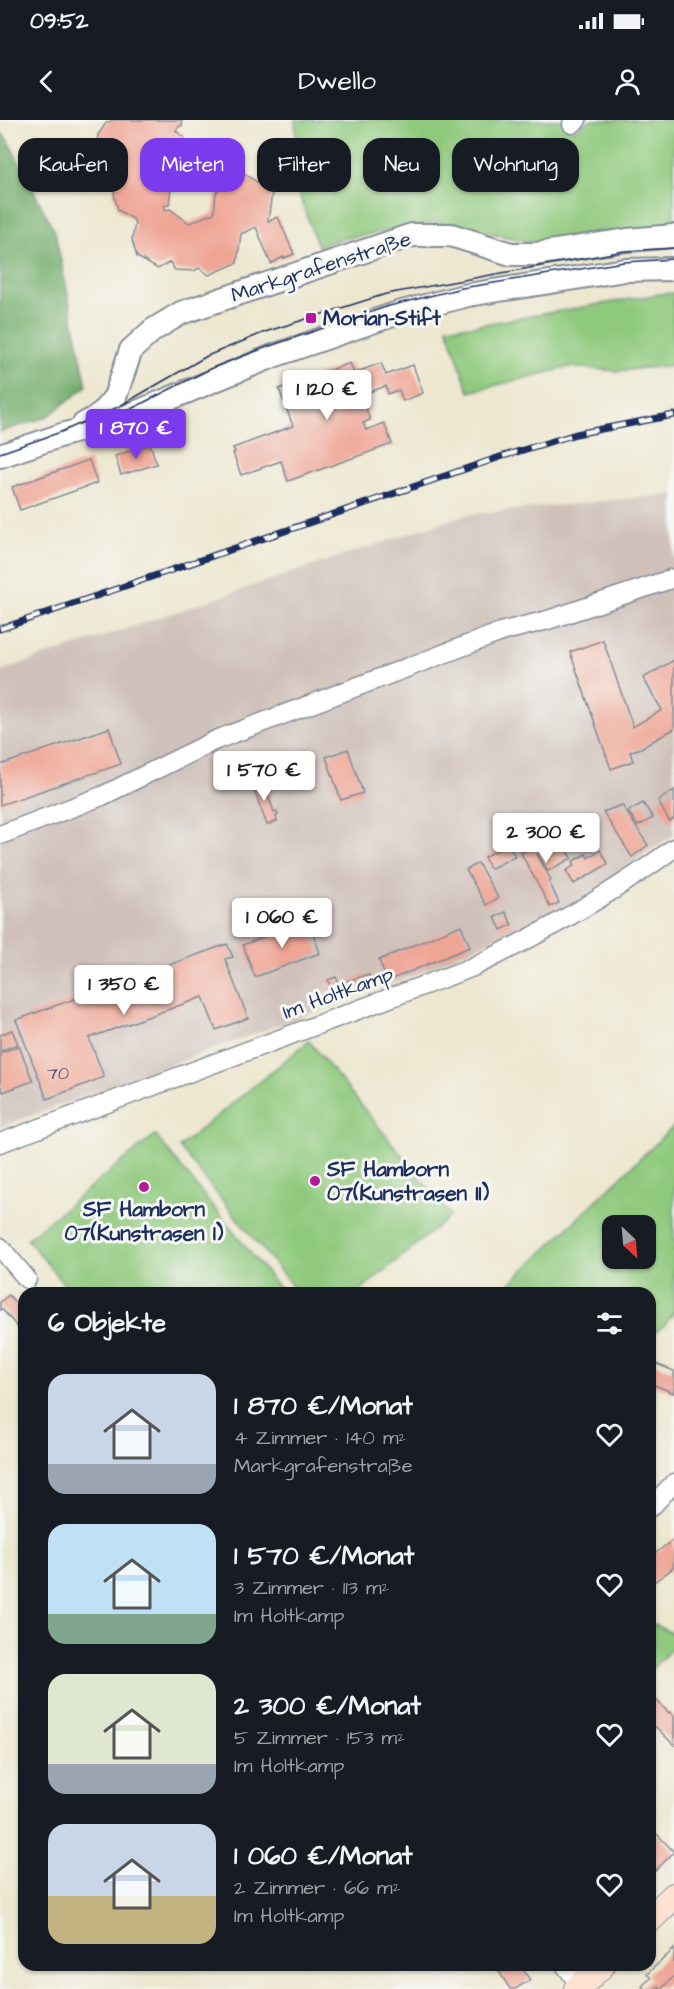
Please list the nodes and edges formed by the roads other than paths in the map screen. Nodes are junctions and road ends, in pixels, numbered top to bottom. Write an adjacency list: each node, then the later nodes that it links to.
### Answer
1 (674, 236): 3 (street, Markgrafenstraße)
2 (674, 269): 3 (street, Markgrafenstraße)
3 (62, 435): 4 (street, Markgrafenstraße)
4 (0, 456)
5 (674, 578): 6 (street)
6 (0, 835)
7 (674, 848): 8 (street, Im Holtkamp)
8 (0, 1143)
9 (0, 1247): 10 (street)
10 (27, 1279)
11 (674, 1483): 12 (street)
12 (656, 1502)
13 (674, 1896): 14 (main road)
14 (656, 1913)
15 (569, 1971): 17 (street)
16 (596, 1971): 17 (main road)
17 (579, 1987)

